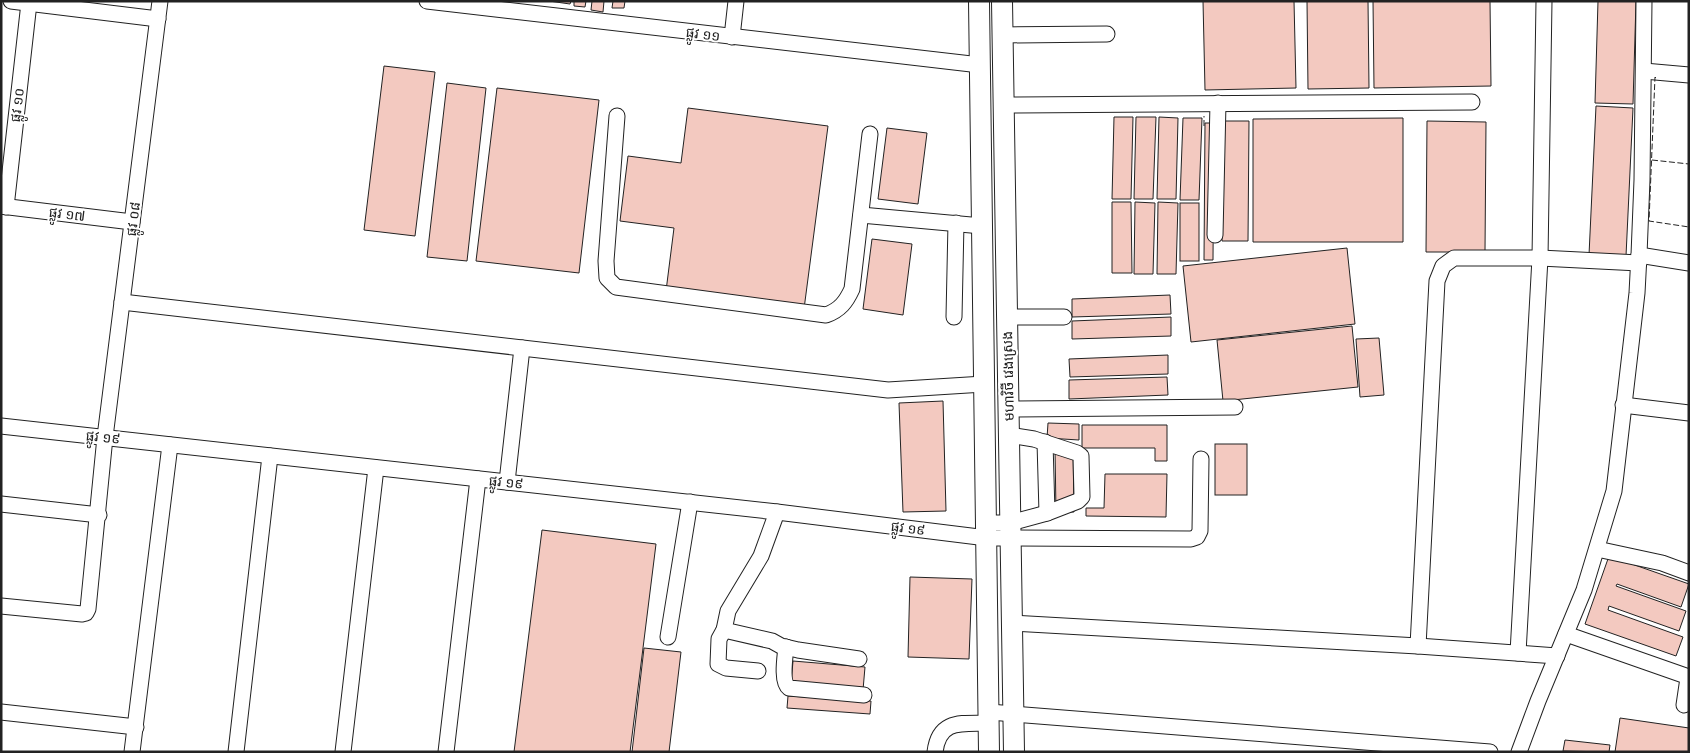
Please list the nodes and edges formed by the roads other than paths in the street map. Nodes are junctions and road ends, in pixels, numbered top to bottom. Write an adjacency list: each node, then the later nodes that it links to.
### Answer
1 (10, 1): 10 (street)
2 (160, 1): 12 (street, ផ្លូវ ០៨)
3 (427, 1): 9 (street, ផ្លូវ ១១)
4 (736, 1): 15 (street)
5 (979, 1): 16 (main road, មហាវិថី វេងស្រេង)
6 (1002, 1): 14 (main road, មហាវិថី វេងស្រេង)
7 (1544, 1): 30 (street)
8 (1644, 1): 17 (street)
9 (447, 2): 11 (street, ផ្លូវ ១១)
10 (29, 3): 12 (street); 24 (street, ផ្លូវ ១០)
11 (539, 8): 15 (street, ផ្លូវ ១១)
12 (158, 18): 26 (street, ផ្លូវ ០៨)
13 (1107, 34): 14 (street)
14 (1003, 36): 21 (main road, មហាវិថី វេងស្រេង)
15 (732, 37): 16 (street, ផ្លូវ ១១)
16 (980, 65): 28 (main road, មហាវិថី វេងស្រេង)
17 (1644, 71): 18 (street); 31 (street)
18 (1689, 75)
19 (1472, 102): 20 (street)
20 (1218, 104): 21 (street); 29 (street)
21 (1004, 105): 35 (main road, មហាវិថី វេងស្រេង)
22 (617, 116): 25 (street)
23 (870, 134): 25 (street)
24 (3, 207): 26 (street, ផ្លូវ ១៧)
25 (861, 215): 27 (street)
26 (132, 222): 33 (street, ផ្លូវ ០៨)
27 (956, 223): 28 (street); 34 (street)
28 (982, 226): 38 (main road, មហាវិថី វេងស្រេង)
29 (1215, 234)
30 (1540, 258): 31 (street); 67 (street); 69 (street)
31 (1639, 259): 32 (street); 39 (street)
32 (1689, 264)
33 (122, 302): 37 (street); 45 (street, ផ្លូវ ០៨)
34 (954, 317)
35 (1007, 317): 36 (street); 41 (main road, មហាវិថី វេងស្រេង)
36 (1064, 318)
37 (522, 348): 38 (street); 52 (street)
38 (984, 384): 58 (main road, មហាវិថី វេងស្រេង)
39 (1623, 405): 42 (street); 60 (street)
40 (1235, 407): 41 (street)
41 (1008, 409): 44 (main road, មហាវិថី វេងស្រេង)
42 (1689, 413)
43 (1, 426): 45 (street, ផ្លូវ ១៩)
44 (1009, 435): 46 (street); 59 (main road, មហាវិថី វេងស្រេង)
45 (105, 438): 47 (street, ផ្លូវ ១៩); 57 (street, ផ្លូវ ០៨)
46 (1046, 442): 56 (street); 56 (street)
47 (170, 445): 48 (street, ផ្លូវ ១៩); 78 (street)
48 (270, 456): 50 (street, ផ្លូវ ១៩); 80 (street)
49 (1201, 459): 59 (street)
50 (376, 468): 51 (street, ផ្លូវ ១៩); 81 (street)
51 (478, 479): 52 (street, ផ្លូវ ១៩); 82 (street)
52 (507, 482): 53 (street, ផ្លូវ ១៩)
53 (690, 502): 55 (street, ផ្លូវ ១៩); 66 (street)
54 (1, 504): 57 (street)
55 (777, 512): 58 (street, ផ្លូវ ១៩); 64 (street)
56 (1048, 513): 59 (street)
57 (99, 515): 62 (street, ផ្លូវ ០៨)
58 (987, 531): 59 (street, ផ្លូវ ១៩); 77 (main road, មហាវិថី វេងស្រេង)
59 (1010, 531): 63 (main road, មហាវិថី វេងស្រេង)
60 (1597, 549): 61 (street); 65 (street)
61 (1689, 573)
62 (1, 606)
63 (1012, 623): 67 (street); 76 (main road, មហាវិថី វេងស្រេង)
64 (724, 630): 68 (street); 72 (street)
65 (1566, 634): 70 (street); 74 (street)
66 (668, 638)
67 (1418, 646): 69 (street)
68 (786, 647): 71 (street); 73 (street)
69 (1518, 653): 70 (street)
70 (1557, 656): 87 (street)
71 (859, 659)
72 (758, 671)
73 (864, 695)
74 (1684, 705)
75 (1, 712): 78 (street)
76 (1013, 714): 77 (street); 85 (main road, មហាវិថី វេងស្រេង); 86 (street)
77 (989, 718): 83 (street); 84 (main road, មហាវិថី វេងស្រេង)
78 (136, 727): 79 (street)
79 (132, 752)
80 (236, 752)
81 (343, 752)
82 (446, 752)
83 (935, 752)
84 (989, 752)
85 (1014, 752)
86 (1490, 752)
87 (1519, 752)

